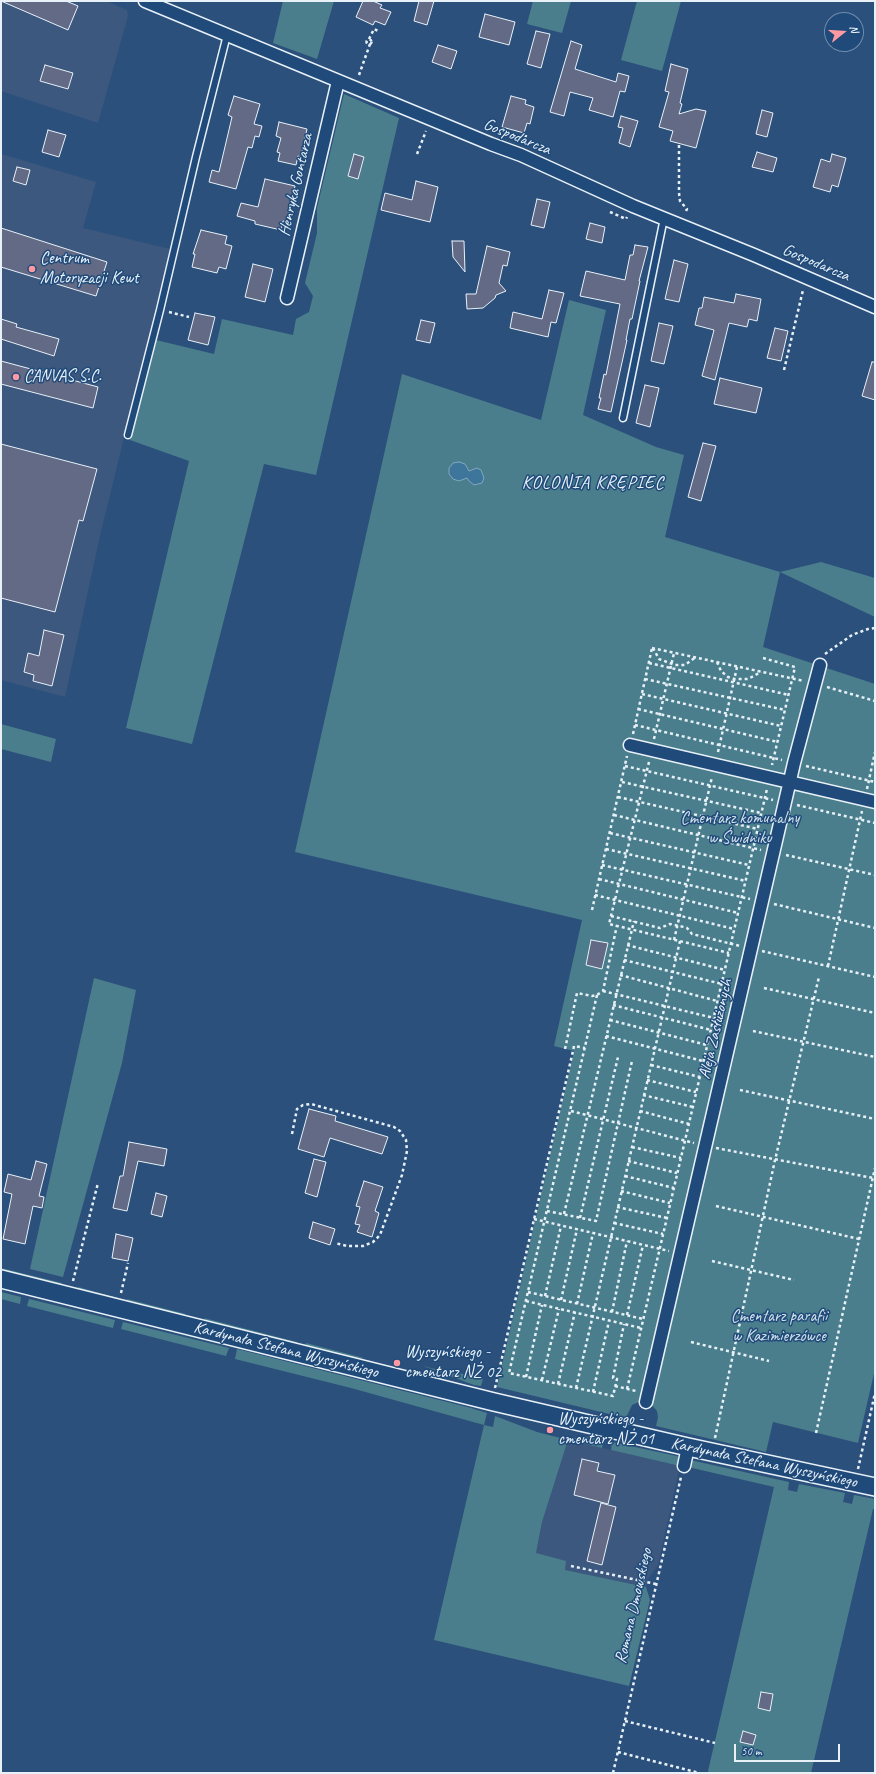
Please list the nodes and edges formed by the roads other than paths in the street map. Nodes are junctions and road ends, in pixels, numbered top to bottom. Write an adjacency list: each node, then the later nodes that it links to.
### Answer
1 (145, 1): 2 (street, Gospodarcza)
2 (227, 35): 3 (street, Gospodarcza); 8 (lane)
3 (338, 81): 4 (street, Gospodarcza); 5 (street, Henryka Gontarza)
4 (664, 218): 6 (street, Gospodarcza); 7 (lane)
5 (287, 298)
6 (875, 307)
7 (623, 418)
8 (128, 435)
9 (820, 665): 11 (street, Aleja Zasłużonych)
10 (630, 745): 11 (street)
11 (790, 783): 12 (street); 14 (street, Aleja Zasłużonych)
12 (870, 801)
13 (1, 1280): 15 (street, Kardynała Stefana Wyszyńskiego)
14 (647, 1398)
15 (688, 1447): 16 (street); 17 (street, Kardynała Stefana Wyszyńskiego)
16 (684, 1466)
17 (875, 1487)

